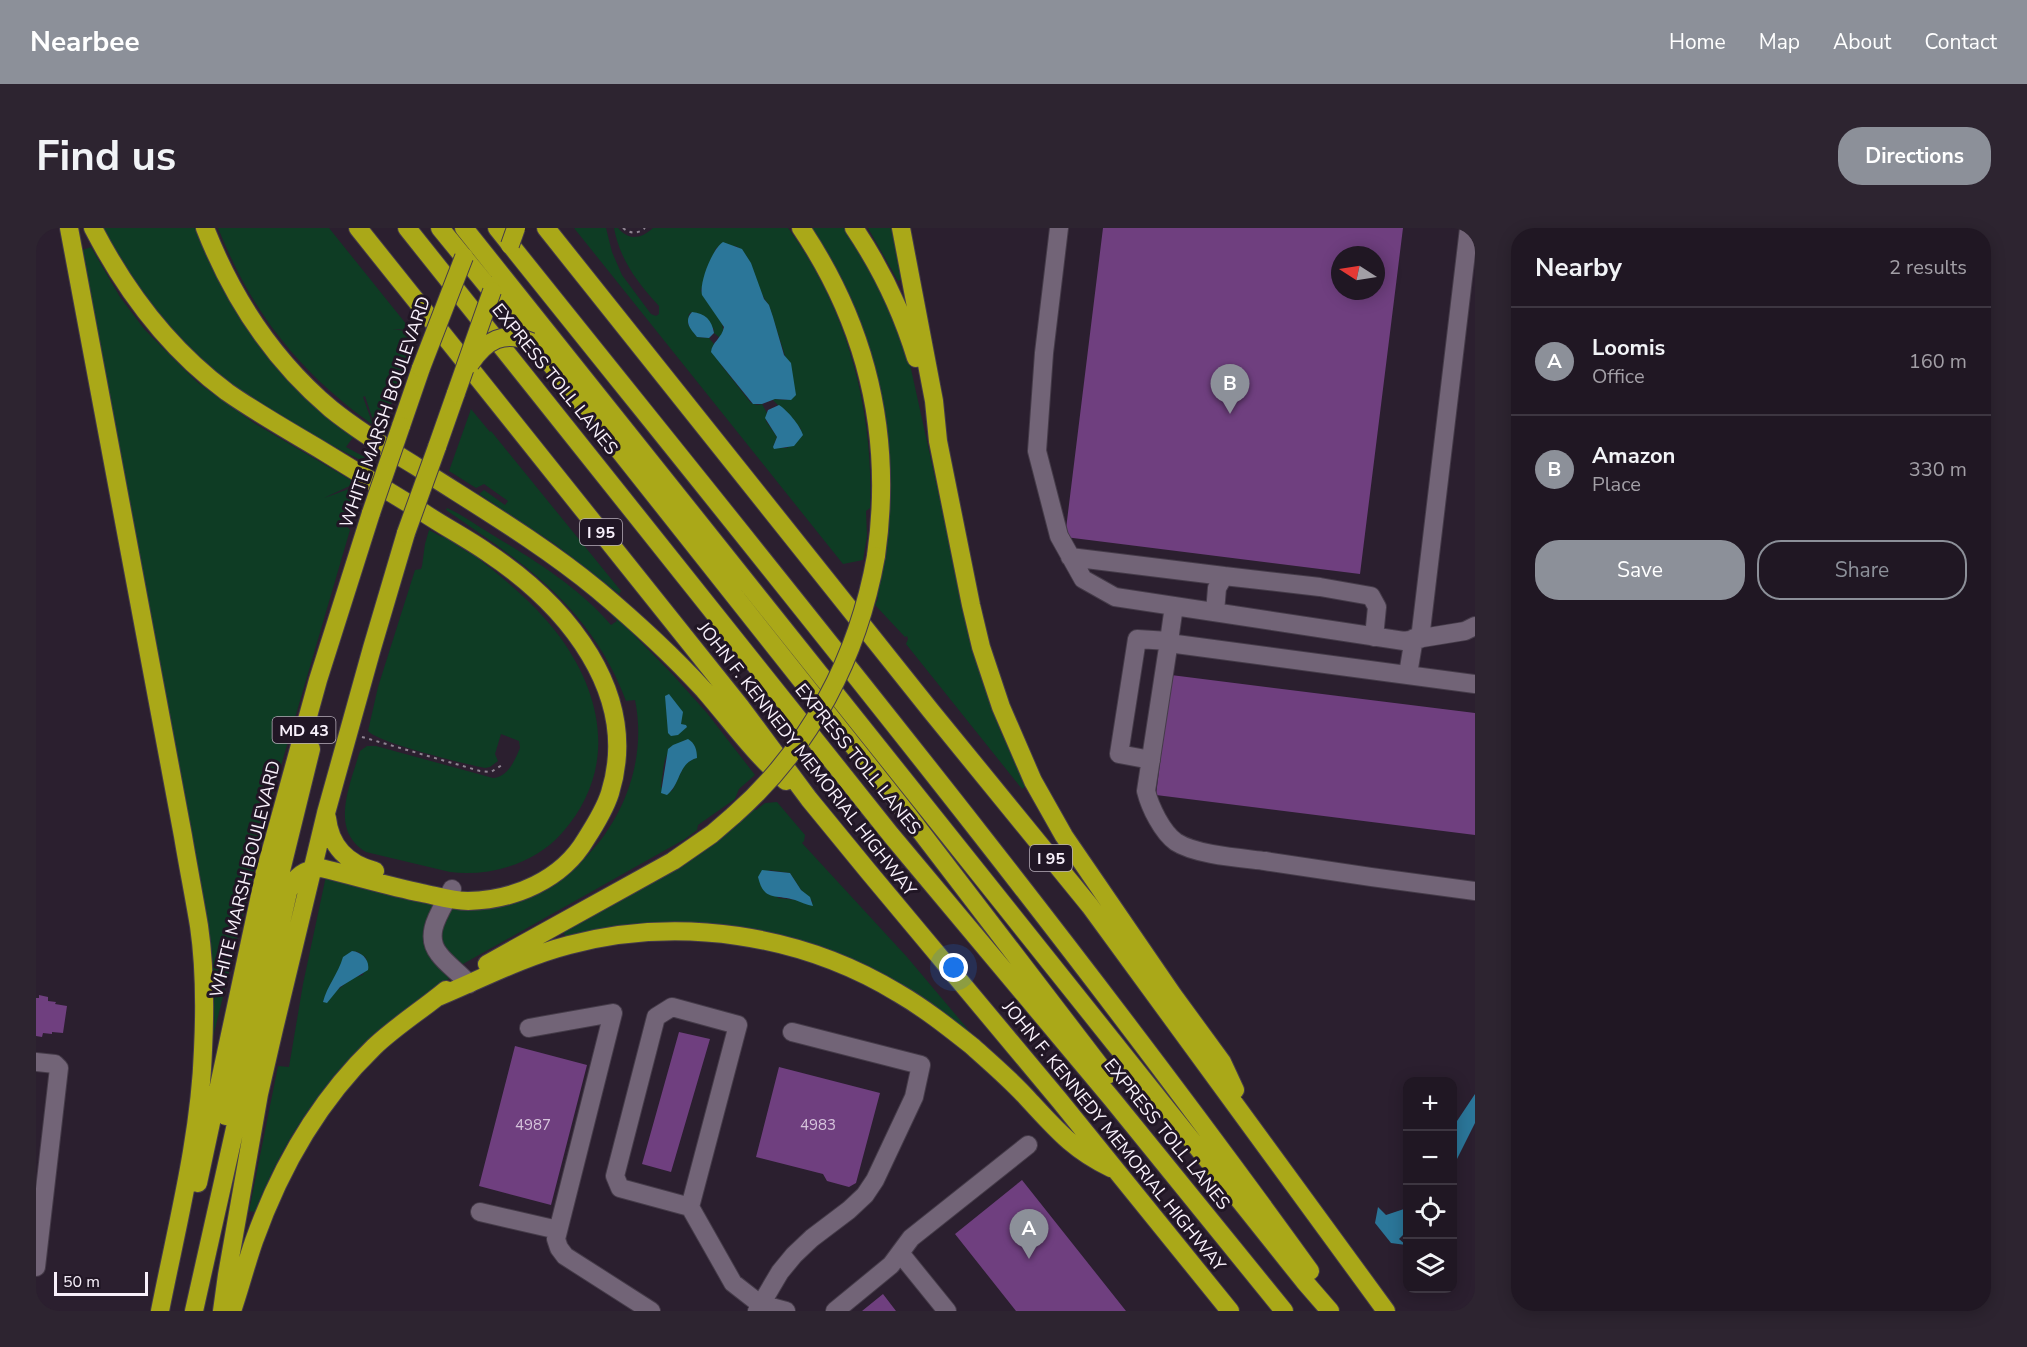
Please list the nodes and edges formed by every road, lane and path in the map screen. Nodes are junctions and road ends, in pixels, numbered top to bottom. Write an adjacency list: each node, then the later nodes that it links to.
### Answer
1 (69, 228): 56 (highway)
2 (93, 228): 42 (highway)
3 (205, 228): 38 (highway)
4 (358, 228): 38 (highway, JOHN F. KENNEDY MEMORIAL HIGHWAY / I 95)
5 (407, 228): 67 (highway, EXPRESS TOLL LANES)
6 (440, 228): 18 (highway)
7 (497, 228): 69 (highway, EXPRESS TOLL LANES)
8 (516, 228): 19 (highway, MD 43, bridge)
9 (546, 228): 47 (highway, I 95)
10 (622, 228): 11 (path)
11 (645, 228)
12 (801, 228): 43 (highway, bridge)
13 (854, 228): 23 (highway)
14 (901, 228): 23 (highway)
15 (1059, 228): 25 (street)
16 (1469, 228): 31 (street)
17 (470, 231): 18 (highway, WHITE MARSH BOULEVARD / MD 43); 19 (highway)
18 (464, 257): 20 (highway); 24 (highway, WHITE MARSH BOULEVARD / MD 43, bridge)
19 (499, 272): 20 (highway, MD 43); 68 (highway)
20 (492, 291): 21 (highway); 22 (highway, MD 43, bridge)
21 (531, 342): 22 (highway, bridge); 67 (highway)
22 (453, 399): 35 (highway, MD 43, bridge)
23 (938, 441): 47 (highway)
24 (374, 515): 57 (highway, WHITE MARSH BOULEVARD / MD 43); 58 (highway)
25 (1070, 557): 26 (street); 27 (street)
26 (1224, 576): 28 (street); 30 (street)
27 (1174, 606): 28 (street); 32 (street)
28 (1215, 612): 30 (street)
29 (1475, 626): 31 (street)
30 (1374, 637): 31 (street)
31 (1417, 639): 33 (street)
32 (1168, 642): 33 (street); 36 (street); 36 (street)
33 (1408, 674): 34 (street)
34 (1475, 684)
35 (348, 733): 37 (path); 39 (highway, MD 43)
36 (1151, 760): 41 (street)
37 (502, 765)
38 (809, 799): 49 (highway, JOHN F. KENNEDY MEMORIAL HIGHWAY / I 95)
39 (327, 813): 40 (highway, MD 43); 42 (highway)
40 (313, 869): 42 (highway); 59 (highway); 60 (highway, MD 43)
41 (1475, 891)
42 (450, 894): 43 (street)
43 (466, 981): 49 (highway); 61 (highway)
44 (529, 1028): 52 (street)
45 (792, 1032): 55 (street)
46 (36, 1062): 54 (street)
47 (1241, 1112): 70 (highway, I 95)
48 (1028, 1144): 53 (street)
49 (1117, 1171): 66 (highway, JOHN F. KENNEDY MEMORIAL HIGHWAY / I 95)
50 (690, 1207): 50 (street); 55 (street)
51 (480, 1212): 52 (street)
52 (558, 1230): 62 (street)
53 (900, 1253): 64 (street); 65 (street)
54 (36, 1267)
55 (758, 1307): 63 (street)
56 (160, 1311)
57 (171, 1311)
58 (188, 1311)
59 (194, 1311)
60 (222, 1311)
61 (232, 1311)
62 (651, 1311)
63 (786, 1311)
64 (835, 1311)
65 (947, 1311)
66 (1230, 1311)
67 (1284, 1311)
68 (1330, 1311)
69 (1340, 1311)
70 (1386, 1311)

